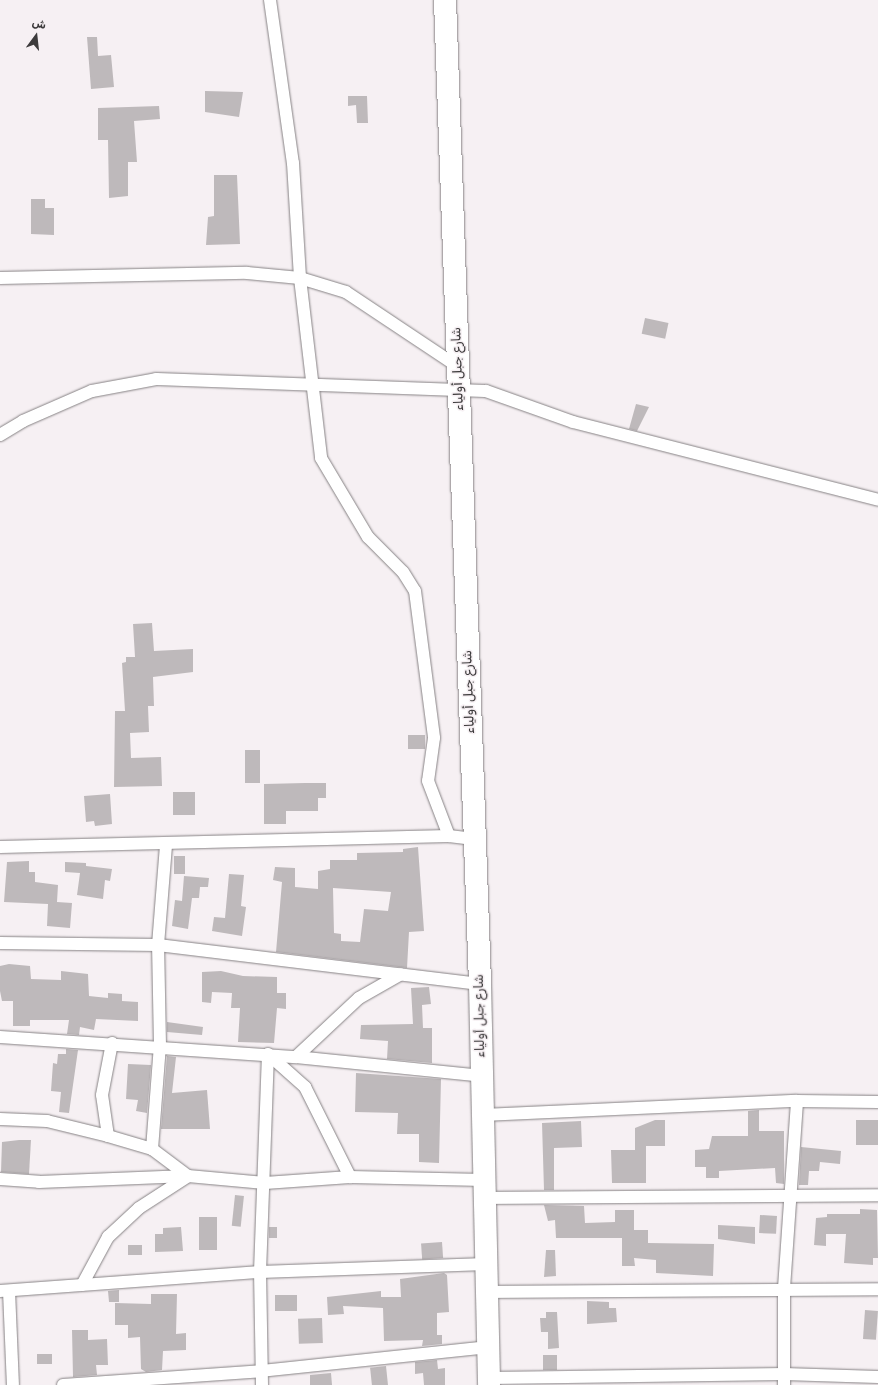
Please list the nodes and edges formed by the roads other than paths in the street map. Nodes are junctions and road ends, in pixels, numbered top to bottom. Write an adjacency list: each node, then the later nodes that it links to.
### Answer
1 (270, 0): 4 (street)
2 (445, 0): 5 (highway, شارع جبل أولياء)
3 (0, 278): 4 (street)
4 (300, 278): 5 (street); 6 (street)
5 (457, 366): 7 (highway, شارع جبل أولياء)
6 (312, 386): 7 (street); 8 (street); 10 (street)
7 (459, 392): 9 (street); 11 (highway, شارع جبل أولياء)
8 (0, 434)
9 (878, 500)
10 (449, 836): 11 (street); 12 (street)
11 (474, 839): 17 (highway, شارع جبل أولياء)
12 (166, 845): 13 (street); 15 (street)
13 (0, 847)
14 (0, 943): 15 (street)
15 (158, 945): 16 (street); 20 (street)
16 (401, 974): 17 (street); 22 (street)
17 (480, 984): 23 (highway, شارع جبل أولياء)
18 (0, 1036): 19 (street)
19 (112, 1043): 20 (street); 28 (street)
20 (160, 1046): 21 (street); 29 (street)
21 (268, 1054): 22 (street); 31 (street); 33 (street)
22 (296, 1057): 23 (street)
23 (482, 1076): 26 (highway, شارع جبل أولياء)
24 (797, 1101): 25 (street); 26 (street); 35 (street)
25 (878, 1102)
26 (483, 1115): 34 (highway, شارع جبل أولياء)
27 (0, 1119): 28 (street)
28 (108, 1136): 29 (street)
29 (152, 1149): 30 (street)
30 (188, 1176): 32 (street); 33 (street); 39 (street)
31 (350, 1177): 33 (street); 34 (street)
32 (0, 1179)
33 (265, 1183): 38 (street)
34 (485, 1190): 35 (street); 37 (highway, شارع جبل أولياء)
35 (789, 1195): 36 (street); 40 (street)
36 (878, 1195)
37 (486, 1264): 38 (street); 43 (highway, شارع جبل أولياء)
38 (260, 1272): 39 (street); 45 (street)
39 (82, 1285): 42 (street)
40 (784, 1288): 41 (street); 43 (street); 47 (street)
41 (878, 1289)
42 (5, 1291): 49 (street)
43 (487, 1292): 44 (highway, شارع جبل أولياء)
44 (488, 1347): 45 (street); 48 (highway, شارع جبل أولياء)
45 (261, 1371): 50 (street); 51 (street)
46 (878, 1377): 47 (street)
47 (784, 1379): 48 (street)
48 (489, 1382)
49 (13, 1385)
50 (62, 1385)
51 (262, 1385)

